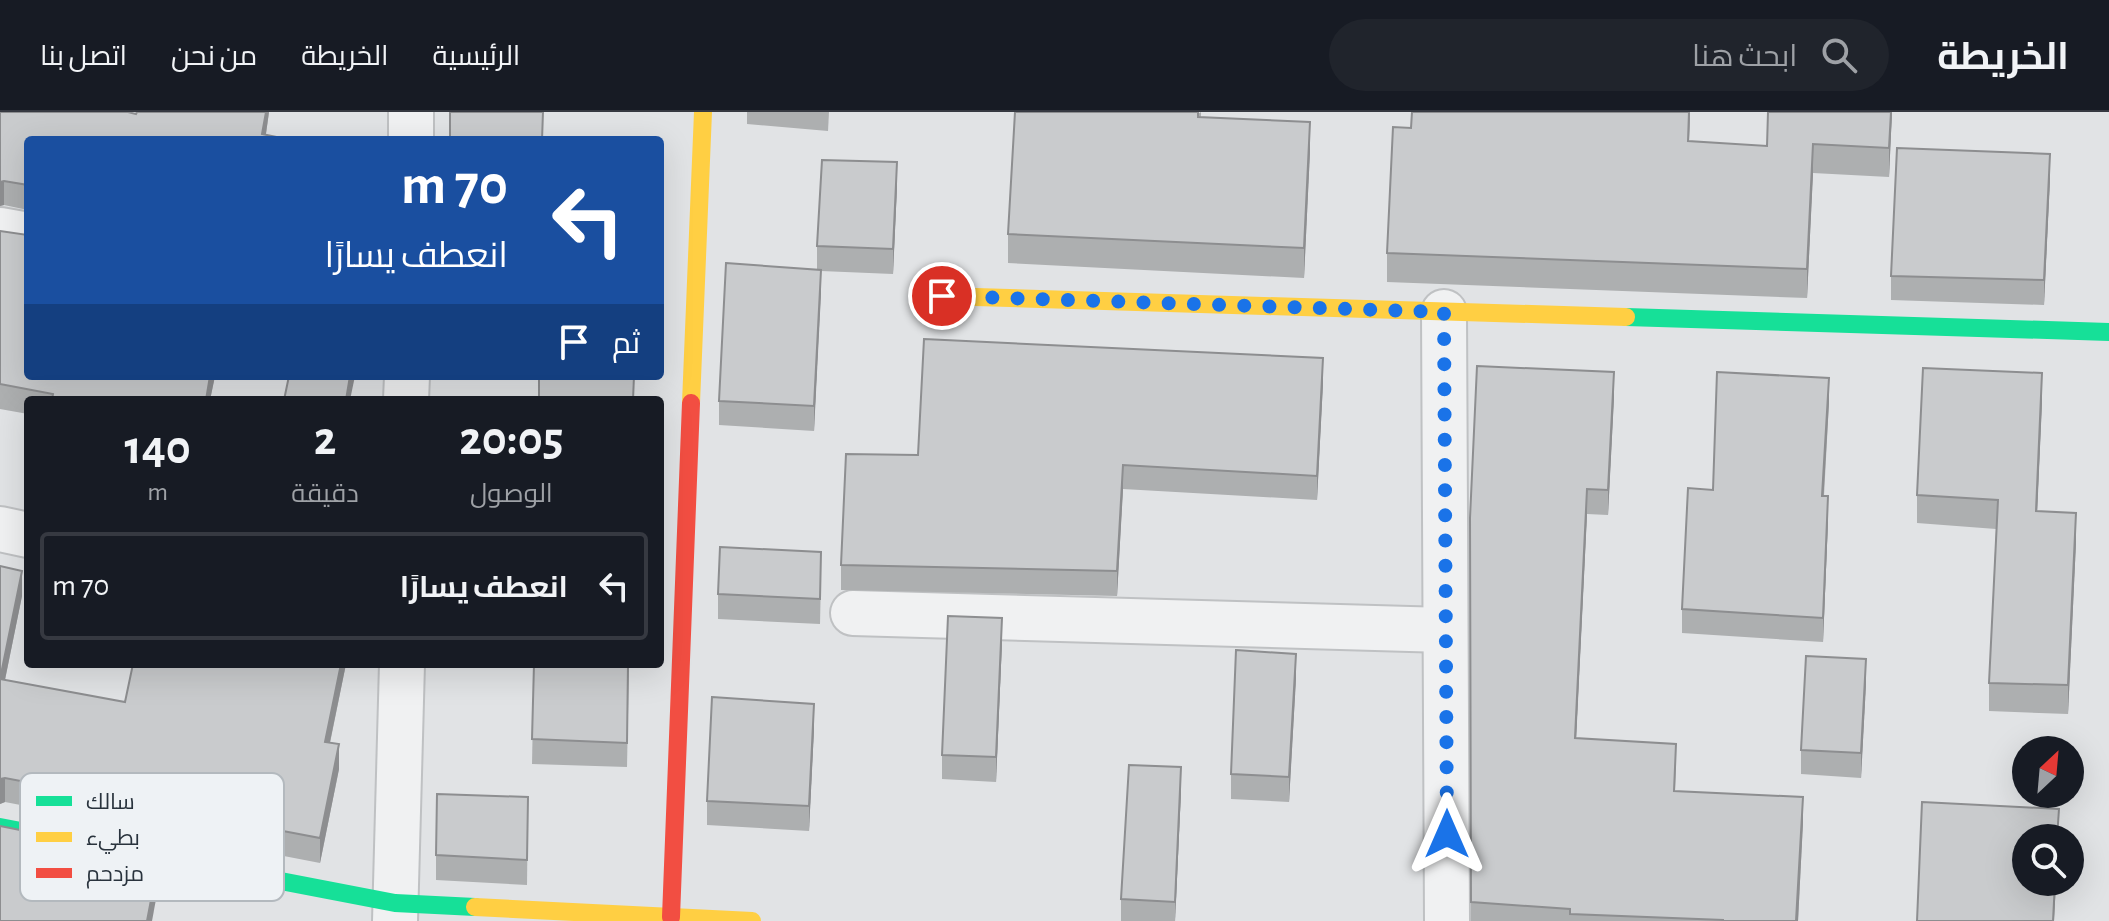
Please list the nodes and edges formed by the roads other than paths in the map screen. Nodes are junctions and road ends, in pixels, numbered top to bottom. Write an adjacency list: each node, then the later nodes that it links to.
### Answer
1 (411, 112): 3 (street)
2 (703, 112): 18 (street)
3 (411, 136)
4 (0, 230): 5 (street)
5 (24, 234)
6 (942, 296): 7 (street)
7 (1444, 312): 8 (street); 12 (street)
8 (2109, 332)
9 (0, 529): 10 (street)
10 (24, 534)
11 (853, 613): 12 (street)
12 (1445, 630): 20 (street)
13 (402, 668): 17 (street)
14 (0, 827): 15 (street)
15 (20, 831)
16 (284, 888): 17 (street)
17 (395, 912): 18 (street)
18 (671, 917): 19 (street)
19 (752, 921)
20 (1447, 921)

